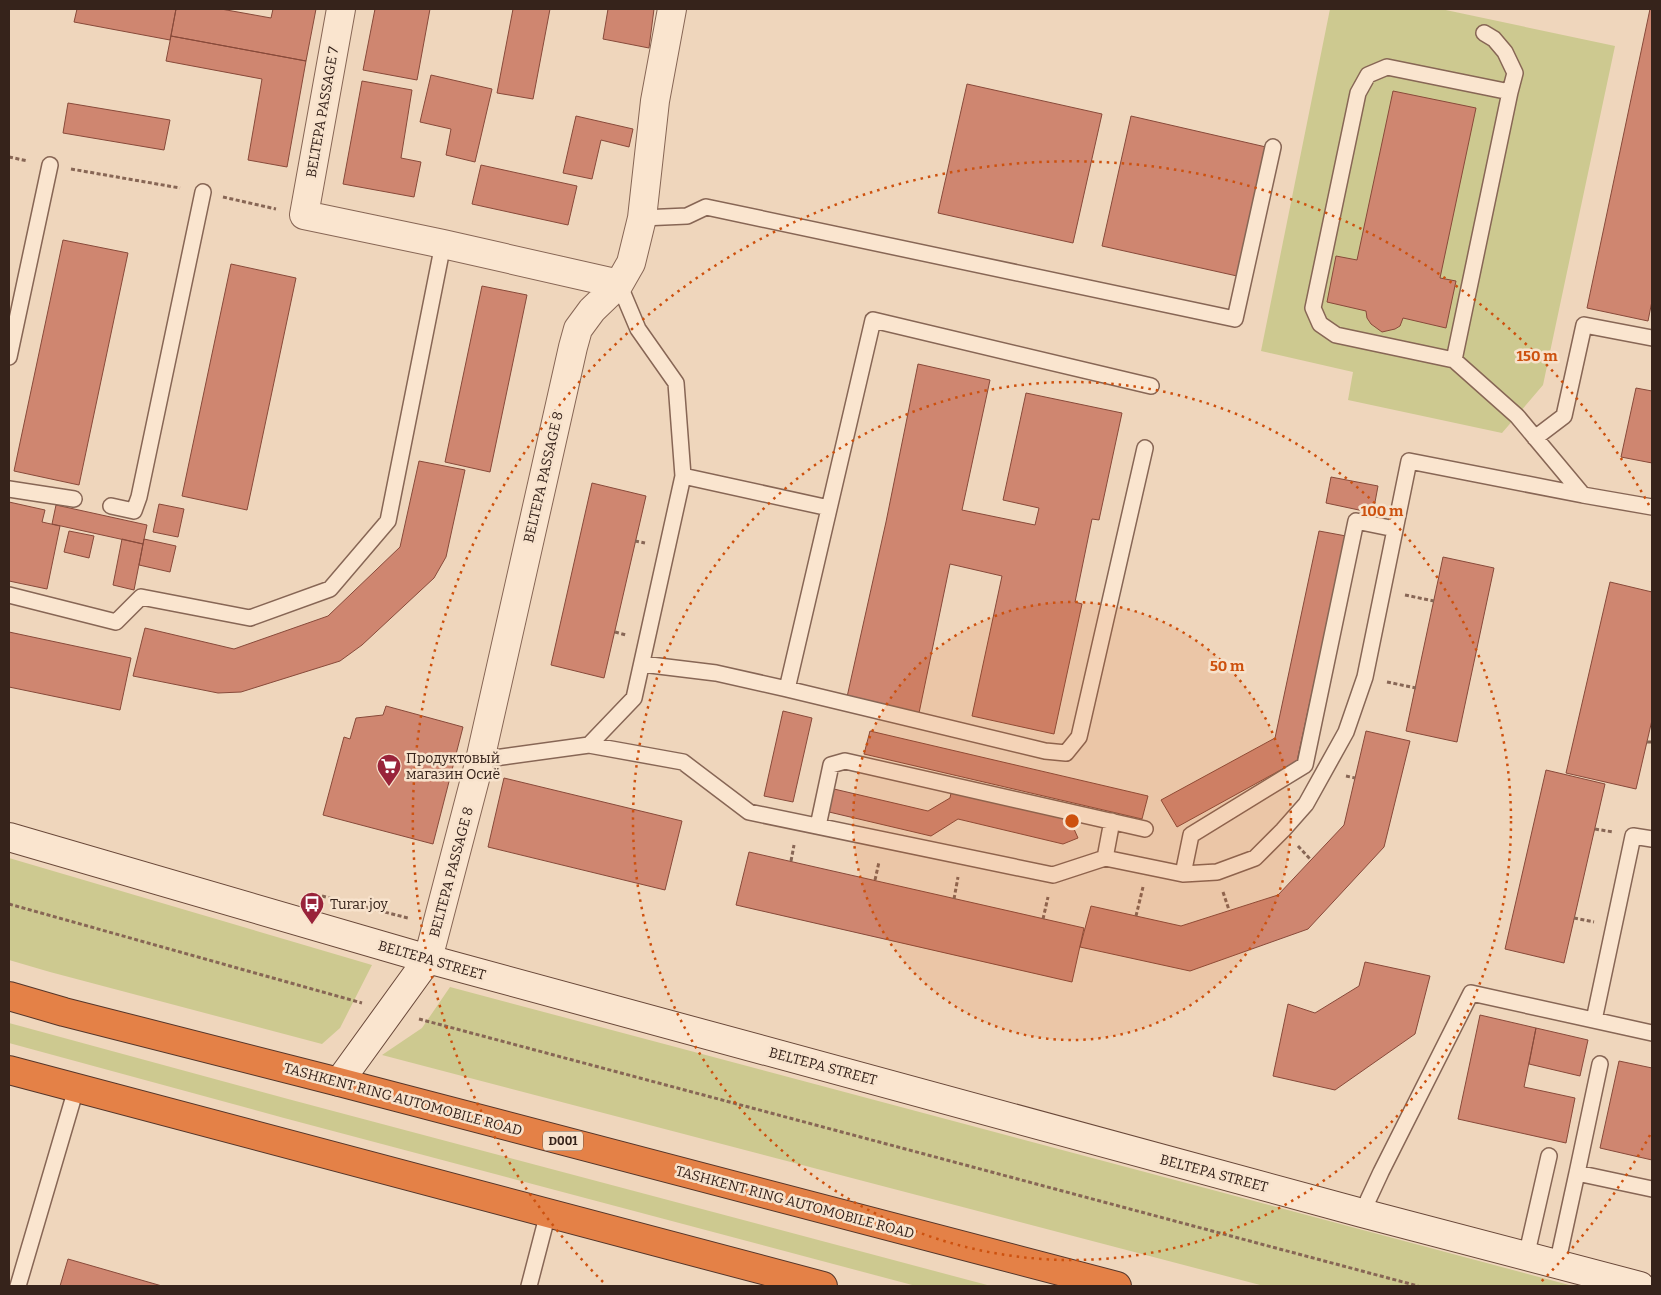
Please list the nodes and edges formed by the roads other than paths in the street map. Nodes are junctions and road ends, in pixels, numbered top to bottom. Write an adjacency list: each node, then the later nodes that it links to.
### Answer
1 (341, 9): 9 (street, BELTEPA PASSAGE 7)
2 (672, 9): 8 (street, BELTEPA PASSAGE 8)
3 (1484, 33): 4 (lane)
4 (1510, 92): 13 (lane); 13 (lane)
5 (1272, 146): 8 (lane)
6 (50, 165): 12 (lane)
7 (203, 192): 21 (lane)
8 (642, 218): 10 (street, BELTEPA PASSAGE 8)
9 (443, 244): 10 (street); 25 (lane)
10 (619, 284): 17 (lane); 29 (street, BELTEPA PASSAGE 8)
11 (1652, 338): 15 (lane)
12 (9, 357)
13 (1454, 360): 15 (lane)
14 (1151, 386): 23 (lane)
15 (1536, 438): 19 (lane)
16 (1145, 448): 27 (lane)
17 (683, 476): 23 (lane); 26 (lane)
18 (9, 489): 20 (lane)
19 (1583, 495): 22 (lane); 24 (lane)
20 (74, 499)
21 (111, 506)
22 (1652, 507)
23 (830, 508): 27 (lane)
24 (1395, 529): 36 (lane); 36 (lane)
25 (9, 595)
26 (642, 664): 27 (lane); 28 (lane)
27 (787, 690)
28 (589, 745): 29 (lane); 31 (lane)
29 (480, 760): 37 (street, BELTEPA PASSAGE 8)
30 (1112, 821): 31 (lane); 32 (lane); 35 (lane)
31 (818, 826): 35 (lane)
32 (1146, 829)
33 (9, 838): 37 (street, BELTEPA STREET)
34 (1652, 839): 39 (lane)
35 (1105, 858): 36 (lane)
36 (1183, 874)
37 (428, 959): 43 (street); 49 (street, BELTEPA STREET)
38 (9, 996): 43 (highway, TASHKENT RING AUTOMOBILE ROAD / D001)
39 (1594, 1020): 40 (lane); 49 (lane)
40 (1652, 1033)
41 (1600, 1064): 46 (lane)
42 (9, 1070): 44 (highway)
43 (339, 1082): 55 (highway, TASHKENT RING AUTOMOBILE ROAD / D001)
44 (76, 1089): 48 (highway); 52 (lane)
45 (1549, 1156): 50 (lane)
46 (1577, 1173): 47 (lane); 51 (lane)
47 (1652, 1189)
48 (548, 1213): 53 (lane); 54 (highway)
49 (1362, 1213): 50 (street, BELTEPA STREET)
50 (1526, 1257): 51 (street, BELTEPA STREET)
51 (1557, 1265): 56 (street, BELTEPA STREET)
52 (18, 1286)
53 (529, 1286)
54 (823, 1286)
55 (1117, 1286)
56 (1640, 1286)

